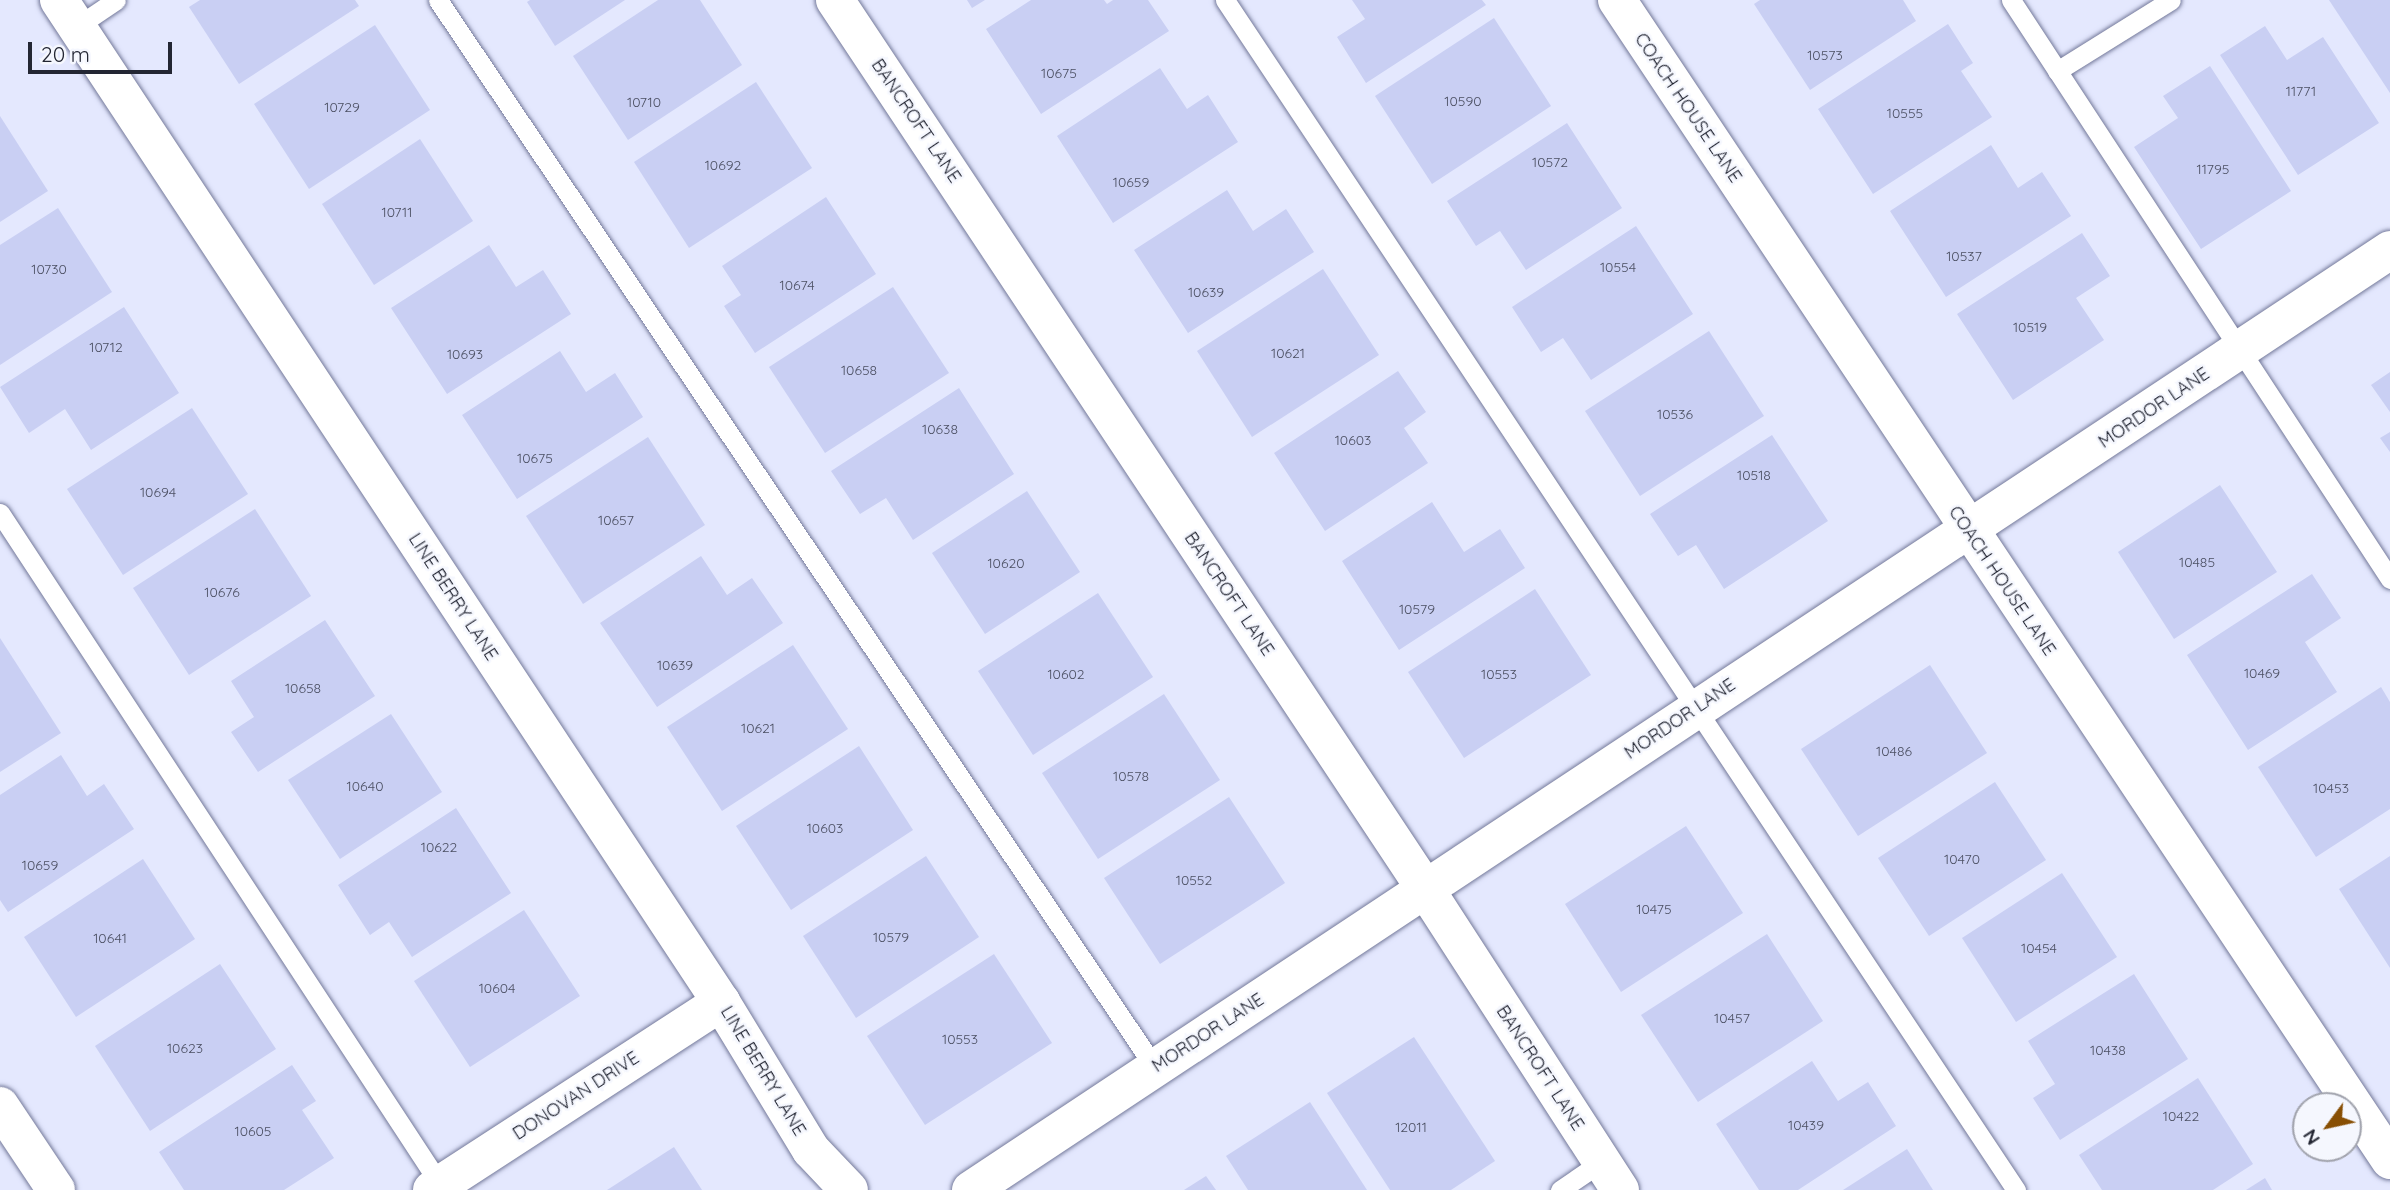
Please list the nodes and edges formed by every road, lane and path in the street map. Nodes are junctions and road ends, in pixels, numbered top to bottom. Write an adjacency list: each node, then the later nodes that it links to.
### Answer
1 (116, 0): 8 (lane)
2 (438, 0): 18 (lane)
3 (835, 0): 16 (street, BANCROFT LANE)
4 (1225, 0): 15 (lane)
5 (1617, 0): 13 (street, COACH HOUSE LANE)
6 (2011, 0): 9 (lane)
7 (2171, 0): 9 (lane)
8 (68, 13): 17 (street, LINE BERRY LANE)
9 (2057, 71): 11 (lane)
10 (2390, 250): 11 (street, MORDOR LANE)
11 (2239, 352): 13 (street, MORDOR LANE); 14 (lane)
12 (0, 513): 22 (lane)
13 (1969, 531): 15 (street, MORDOR LANE); 20 (street, COACH HOUSE LANE)
14 (2390, 579)
15 (1695, 709): 16 (street, MORDOR LANE); 27 (lane)
16 (1426, 890): 18 (street, MORDOR LANE); 21 (street, BANCROFT LANE)
17 (721, 1002): 22 (street, DONOVAN DRIVE); 24 (street, LINE BERRY LANE)
18 (1155, 1068): 25 (street, MORDOR LANE)
19 (0, 1106): 23 (street)
20 (2390, 1160)
21 (1610, 1176): 26 (lane)
22 (439, 1188)
23 (56, 1190)
24 (849, 1190)
25 (971, 1190)
26 (1560, 1190)
27 (2015, 1190)

